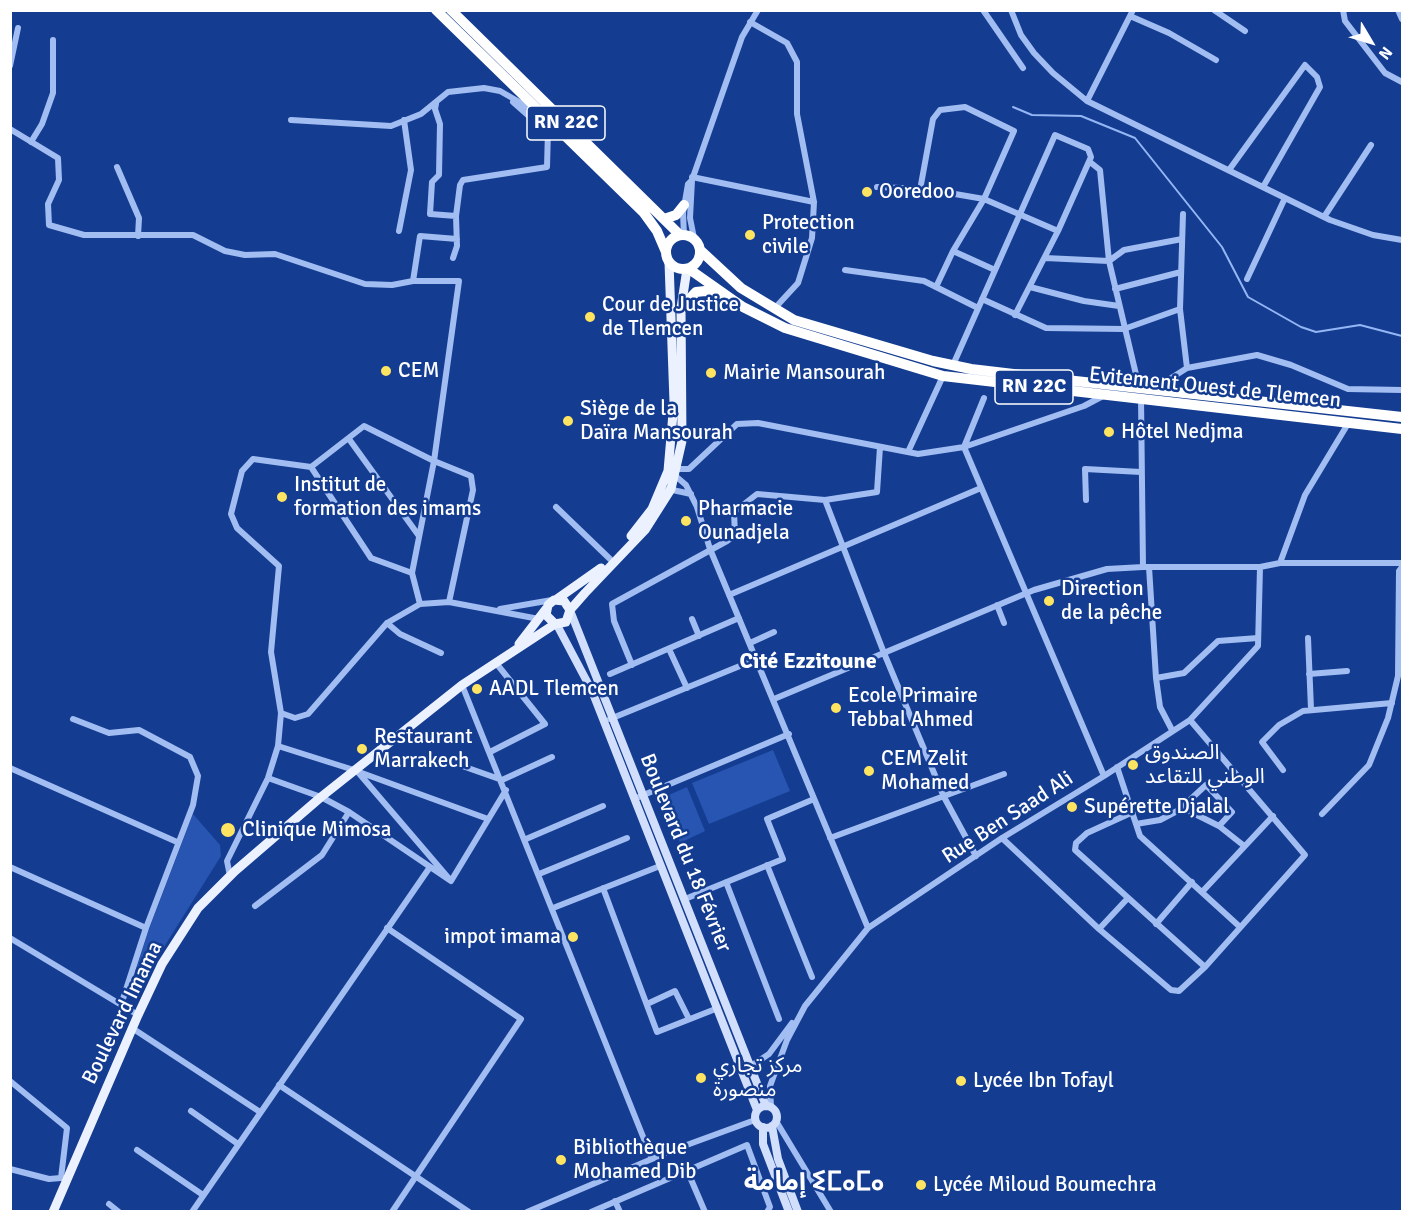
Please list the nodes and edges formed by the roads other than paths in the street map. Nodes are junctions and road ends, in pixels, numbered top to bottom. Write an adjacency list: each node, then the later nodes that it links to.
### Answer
1 (436, 10): 22 (highway, RN 22C)
2 (451, 10): 44 (highway, RN 22C)
3 (758, 10): 11 (street)
4 (983, 10): 17 (street)
5 (1011, 10): 20 (street)
6 (1214, 10): 13 (street)
7 (1343, 10): 18 (street)
8 (1398, 10): 10 (street)
9 (1131, 13): 15 (street); 20 (street)
10 (1402, 19)
11 (750, 22): 32 (street); 38 (street)
12 (18, 28): 16 (street)
13 (1245, 31)
14 (53, 40): 27 (street)
15 (1216, 60)
16 (10, 66)
17 (1023, 68)
18 (1402, 82)
19 (504, 94): 21 (street); 22 (street); 26 (street)
20 (1087, 101): 31 (street)
21 (436, 104): 24 (street); 42 (street)
22 (540, 114): 26 (highway, RN 22C)
23 (291, 120): 24 (street)
24 (404, 120): 45 (street)
25 (10, 129): 27 (street)
26 (549, 129): 42 (street); 54 (highway, RN 22C)
27 (32, 142): 47 (street)
28 (1371, 145): 43 (street)
29 (1090, 162): 40 (street); 46 (street); 57 (street)
30 (117, 167): 47 (street)
31 (1229, 170): 34 (street); 34 (street)
32 (692, 178): 38 (street); 39 (street); 48 (street)
33 (877, 187): 35 (street)
34 (1263, 187): 36 (street)
35 (920, 190): 37 (street); 37 (street)
36 (1286, 198): 43 (street); 62 (street)
37 (984, 199): 40 (street); 53 (street)
38 (814, 202): 73 (street)
39 (684, 205): 44 (highway); 48 (street)
40 (1021, 214): 46 (street); 60 (street)
41 (1183, 214): 49 (street)
42 (456, 216): 50 (street)
43 (1324, 217): 51 (street)
44 (664, 219): 48 (highway, RN 22C)
45 (399, 231)
46 (1058, 231): 56 (street)
47 (138, 236): 63 (street)
48 (686, 236): 52 (highway); 54 (highway)
49 (1182, 238): 57 (street); 61 (street)
50 (457, 239): 55 (street); 63 (street)
51 (1402, 240)
52 (700, 250): 58 (highway); 73 (highway, Evitement Ouest de Tlemcen / RN 22C)
53 (953, 251): 60 (street); 64 (street)
54 (668, 257): 58 (highway); 93 (main road)
55 (453, 258)
56 (1045, 258): 57 (street); 65 (street)
57 (1109, 261): 66 (street)
58 (688, 269): 67 (highway, Evitement Ouest de Tlemcen / RN 22C); 70 (main road)
59 (845, 270): 64 (street)
60 (995, 270): 68 (street)
61 (1181, 272): 66 (street); 72 (street)
62 (1247, 279)
63 (413, 281): 91 (street)
64 (936, 287): 71 (street)
65 (1030, 287): 69 (street); 74 (street)
66 (1115, 289): 69 (street)
67 (728, 297): 70 (highway); 78 (highway, Evitement Ouest de Tlemcen / RN 22C)
68 (982, 299): 71 (street); 74 (street)
69 (1119, 306): 75 (street)
70 (681, 308): 93 (main road)
71 (978, 308): 76 (street)
72 (1180, 309): 75 (street); 77 (street)
73 (774, 310): 76 (highway, Evitement Ouest de Tlemcen / RN 22C)
74 (1015, 315): 75 (street)
75 (1124, 329): 81 (street)
76 (953, 365): 81 (highway, Evitement Ouest de Tlemcen / RN 22C)
77 (1187, 368): 79 (street); 80 (street)
78 (943, 376): 82 (highway, Evitement Ouest de Tlemcen / RN 22C); 90 (street)
79 (1154, 389): 81 (highway, Evitement Ouest de Tlemcen / RN 22C); 84 (highway, Evitement Ouest de Tlemcen / RN 22C)
80 (1402, 390)
81 (1140, 392): 82 (highway, Evitement Ouest de Tlemcen / RN 22C); 85 (highway, Evitement Ouest de Tlemcen / RN 22C); 94 (street)
82 (1103, 395): 89 (street)
83 (984, 398): 89 (street)
84 (1402, 416)
85 (1350, 422): 86 (highway, Evitement Ouest de Tlemcen / RN 22C); 105 (street)
86 (1402, 429)
87 (349, 439): 91 (street); 92 (street); 101 (street)
88 (880, 447): 90 (street); 93 (street); 98 (street)
89 (964, 447): 90 (street); 96 (street)
90 (908, 452)
91 (434, 461): 101 (street); 113 (street)
92 (311, 467): 109 (street); 144 (street)
93 (673, 472): 95 (main road); 97 (street)
94 (1141, 472): 99 (street); 107 (street)
95 (667, 488): 97 (street); 104 (main road); 117 (main road)
96 (981, 488): 102 (street); 110 (street)
97 (691, 494): 103 (street)
98 (825, 500): 102 (street); 103 (street)
99 (1086, 500)
100 (556, 507): 104 (street)
101 (419, 536): 109 (street)
102 (842, 547): 111 (street); 131 (street)
103 (710, 549): 111 (street); 134 (street)
104 (610, 559): 112 (main road)
105 (1280, 563): 106 (street); 108 (street)
106 (1402, 565): 142 (street)
107 (1146, 567): 108 (street); 110 (street); 138 (street)
108 (1260, 567): 125 (street, Rue Ben Saad Ali)
109 (412, 573): 114 (street)
110 (1025, 593): 115 (street); 159 (street)
111 (729, 595): 118 (street)
112 (555, 600): 116 (street); 117 (main road); 119 (main road)
113 (449, 602): 114 (street); 116 (street)
114 (420, 604): 122 (street)
115 (997, 605): 121 (street); 131 (street)
116 (500, 609): 119 (street)
117 (571, 611): 119 (main road); 146 (main road, Boulevard du 18 Février)
118 (739, 618): 124 (street); 127 (street)
119 (549, 619): 129 (main road, Boulevard Imama); 129 (main road, Boulevard Imama); 146 (main road, Boulevard du 18 Février)
120 (692, 619): 124 (street)
121 (1004, 622)
122 (387, 623): 130 (street); 144 (street)
123 (774, 632): 127 (street)
124 (699, 636): 128 (street)
125 (1258, 638): 138 (street); 147 (street, Rue Ben Saad Ali)
126 (1308, 638): 136 (street)
127 (750, 643): 132 (street)
128 (669, 649): 134 (street); 140 (street)
129 (512, 652): 133 (main road, Boulevard Imama)
130 (441, 653)
131 (884, 653): 141 (street); 164 (street)
132 (757, 659): 140 (street); 141 (street)
133 (496, 663): 139 (main road, Boulevard Imama); 151 (street)
134 (632, 665): 137 (street)
135 (1347, 671): 136 (street)
136 (1309, 674): 143 (street)
137 (610, 675)
138 (1156, 678): 148 (street)
139 (462, 685): 151 (street); 157 (main road, Boulevard Imama)
140 (687, 688): 146 (street)
141 (774, 699): 149 (street)
142 (1392, 703): 143 (street); 171 (street)
143 (1311, 709): 156 (street)
144 (281, 713): 150 (street)
145 (73, 719): 180 (street)
146 (608, 720): 165 (main road, Boulevard du 18 Février)
147 (1190, 720): 148 (street, Rue Ben Saad Ali); 172 (street)
148 (1172, 730): 154 (street, Rue Ben Saad Ali)
149 (789, 734): 165 (street); 166 (street)
150 (278, 746): 157 (street); 160 (street)
151 (490, 752): 161 (street)
152 (552, 757): 161 (street)
153 (451, 762): 161 (street)
154 (1117, 767): 159 (street, Rue Ben Saad Ali); 170 (street)
155 (10, 768): 180 (street)
156 (1283, 770)
157 (357, 771): 163 (main road, Boulevard Imama); 173 (street); 189 (street)
158 (1004, 774): 164 (street)
159 (1104, 776): 178 (street, Rue Ben Saad Ali)
160 (268, 778): 163 (street); 188 (street)
161 (502, 780): 162 (street)
162 (506, 790): 173 (street); 179 (street)
163 (321, 797): 169 (street); 188 (main road, Boulevard Imama)
164 (944, 797): 177 (street); 182 (street)
165 (638, 798): 184 (main road, Boulevard du 18 Février); 195 (main road, Boulevard du 18 Février)
166 (814, 799): 177 (street); 183 (street)
167 (603, 806): 179 (street)
168 (1179, 810): 174 (street); 175 (street); 175 (street)
169 (349, 812): 186 (street); 196 (street)
170 (1133, 812): 174 (street); 194 (street)
171 (1322, 813)
172 (1273, 816): 181 (street); 199 (street)
173 (488, 819): 189 (street)
174 (1136, 824): 191 (street)
175 (1219, 826): 181 (street)
176 (627, 838): 187 (street)
177 (830, 838): 202 (street)
178 (1002, 838): 182 (street, Rue Ben Saad Ali); 203 (street)
179 (526, 839): 187 (street)
180 (177, 842): 200 (street)
181 (1243, 845): 193 (street)
182 (976, 856): 202 (street, Rue Ben Saad Ali)
183 (767, 865): 190 (street); 206 (street)
184 (660, 866): 192 (street); 210 (main road, Boulevard du 18 Février)
185 (10, 867): 200 (street)
186 (430, 867): 189 (street); 201 (street)
187 (539, 874): 197 (street)
188 (230, 876): 211 (main road, Boulevard Imama)
189 (451, 881)
190 (726, 882): 195 (street); 212 (street)
191 (1192, 882): 193 (street); 198 (street)
192 (603, 888): 197 (street); 207 (street)
193 (1202, 892): 199 (street)
194 (1128, 898): 198 (street); 203 (street)
195 (685, 899): 215 (main road, Boulevard du 18 Février)
196 (255, 906)
197 (553, 908): 225 (street)
198 (1156, 924): 205 (street)
199 (1240, 927): 205 (street)
200 (146, 928): 208 (street)
201 (387, 928): 217 (street); 228 (street)
202 (868, 928): 209 (street, Rue Ben Saad Ali)
203 (1100, 929): 205 (street)
204 (10, 939): 208 (street)
205 (1205, 967)
206 (812, 977)
207 (647, 1004): 213 (street); 213 (street)
208 (122, 1005): 211 (street)
209 (804, 1006): 215 (street); 218 (street, Rue Ben Saad Ali)
210 (719, 1008): 213 (street); 218 (main road, Boulevard du 18 Février)
211 (138, 1015): 214 (main road, Boulevard Imama)
212 (779, 1019)
213 (689, 1020)
214 (132, 1028): 220 (street); 229 (main road, Boulevard Imama)
215 (751, 1066): 218 (main road, Boulevard du 18 Février)
216 (10, 1081): 229 (street)
217 (279, 1085): 220 (street); 228 (street)
218 (765, 1108): 221 (main road); 222 (main road)
219 (191, 1111): 223 (street)
220 (260, 1112): 223 (street)
221 (755, 1120): 222 (main road); 225 (street)
222 (770, 1125): 243 (main road); 244 (main road); 245 (street)
223 (238, 1144): 230 (street)
224 (137, 1150): 230 (street)
225 (652, 1159): 238 (street)
226 (10, 1169): 229 (street)
227 (687, 1170): 231 (street); 241 (street); 242 (street)
228 (416, 1176): 236 (street); 237 (street)
229 (64, 1178): 233 (main road, Boulevard Imama)
230 (203, 1195): 235 (street)
231 (615, 1201): 239 (street); 240 (street)
232 (109, 1204): 234 (street)
233 (53, 1212)
234 (119, 1212)
235 (192, 1212)
236 (392, 1212)
237 (469, 1212)
238 (527, 1212)
239 (591, 1212)
240 (620, 1212)
241 (705, 1212)
242 (767, 1212)
243 (789, 1212)
244 (798, 1212)
245 (831, 1212)

